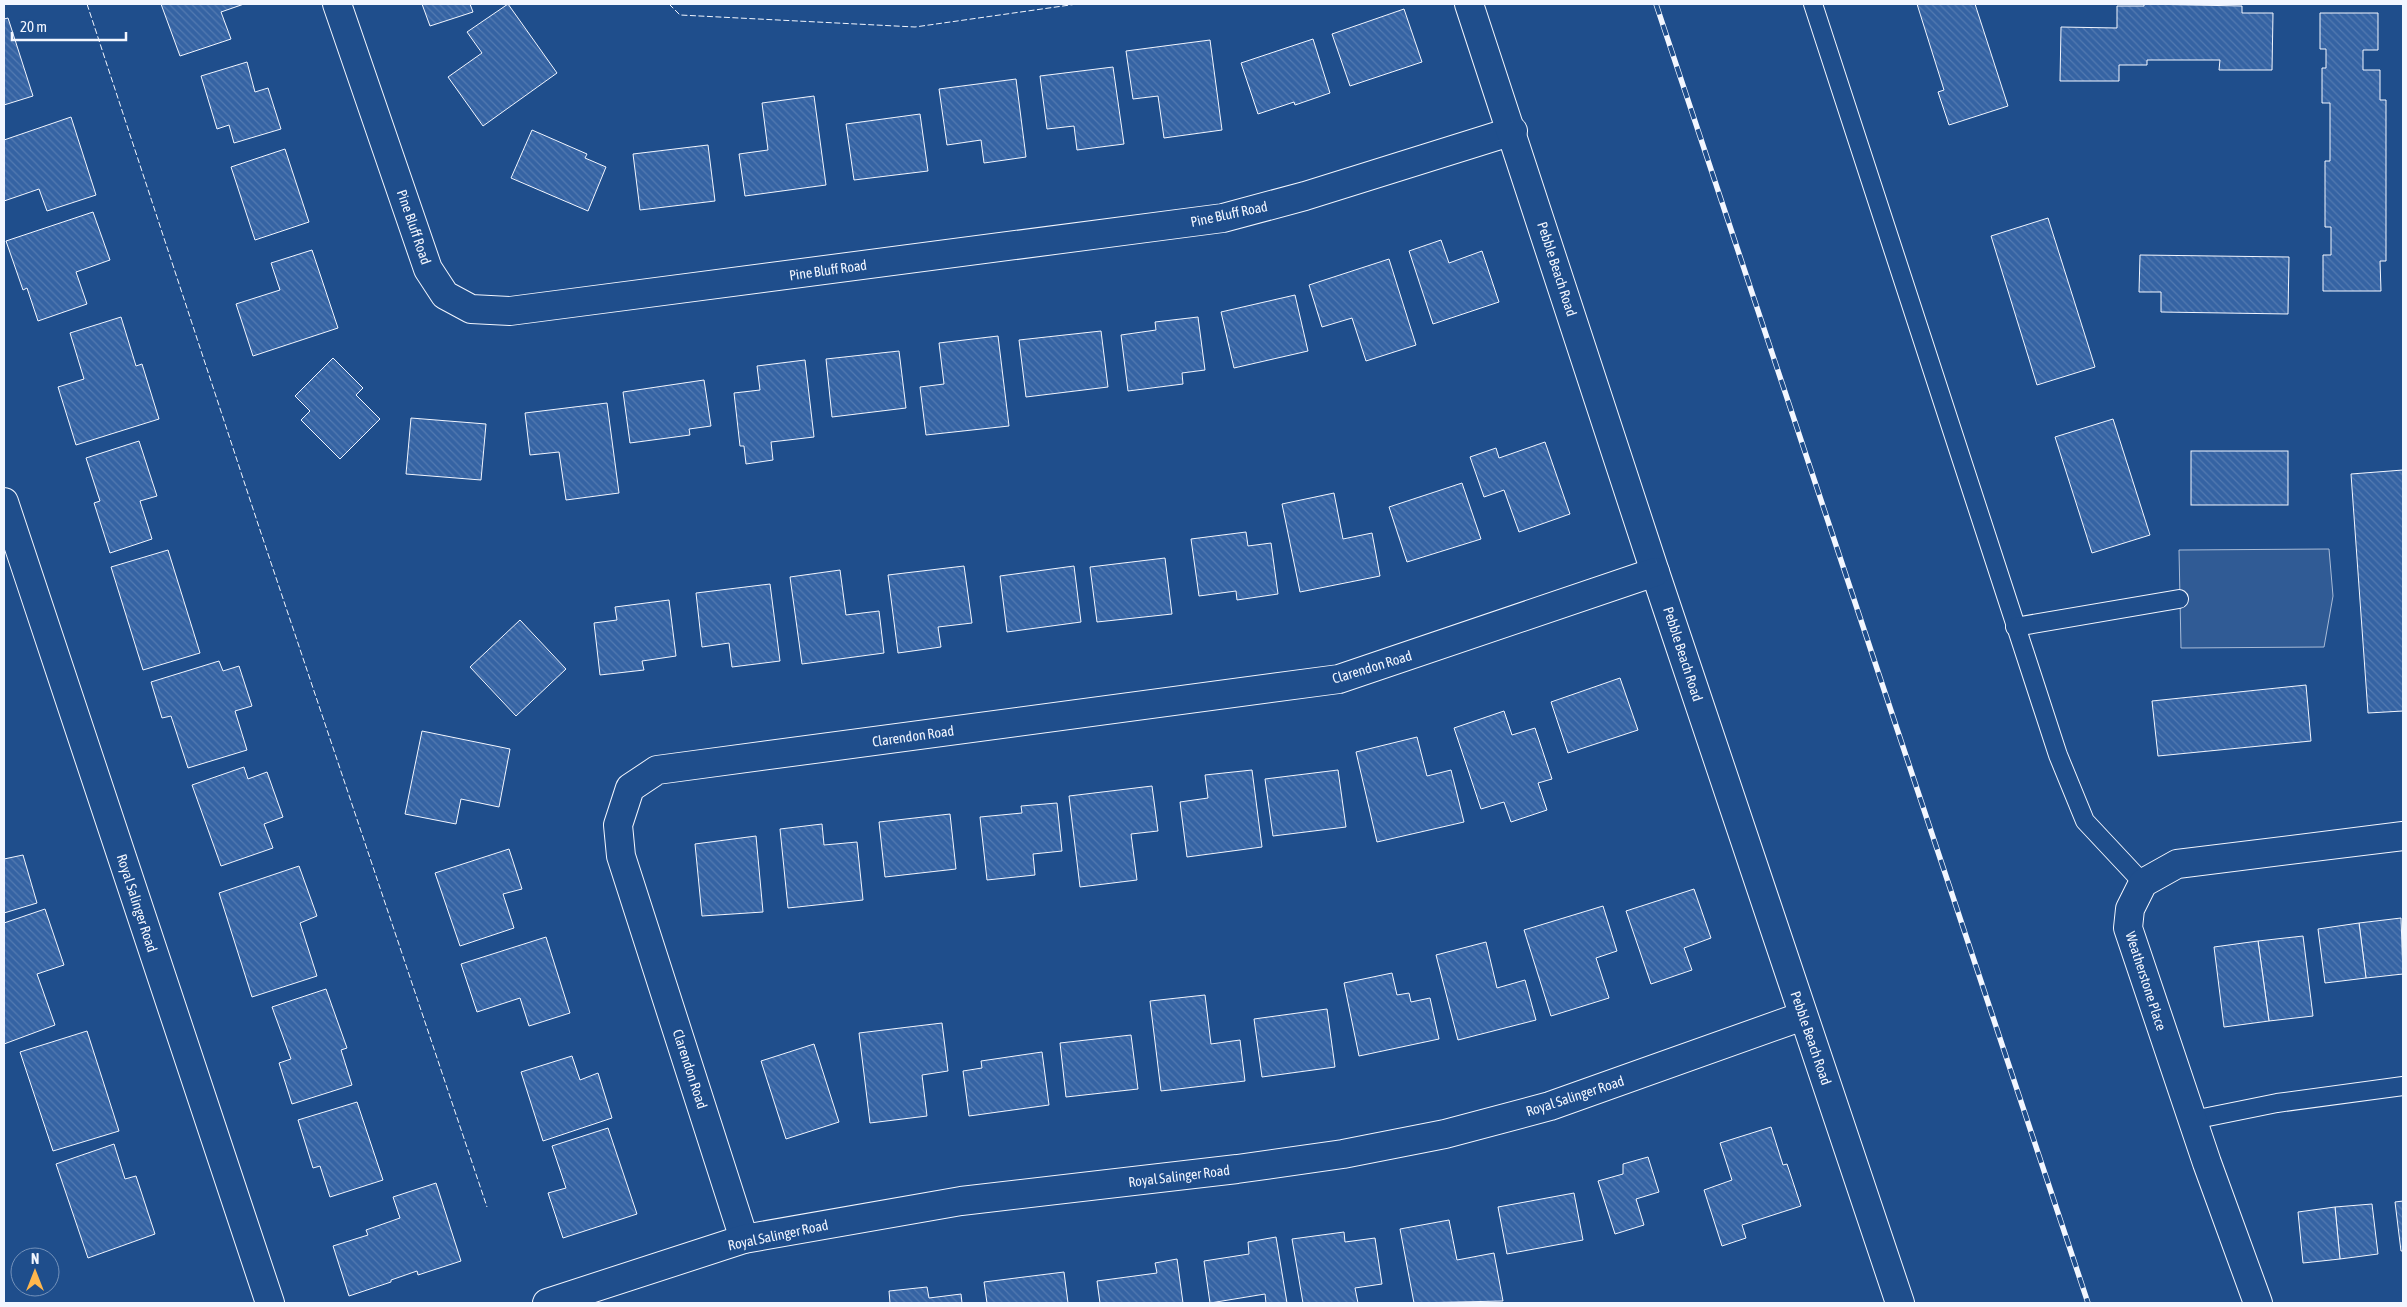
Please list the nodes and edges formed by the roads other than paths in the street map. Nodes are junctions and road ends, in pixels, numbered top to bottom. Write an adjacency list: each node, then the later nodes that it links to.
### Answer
1 (338, 4): 4 (street, Pine Bluff Road)
2 (1470, 4): 4 (street, Pebble Beach Road)
3 (1813, 4): 8 (lane)
4 (1513, 131): 6 (street, Pebble Beach Road)
5 (4, 502): 15 (street, Royal Salinger Road)
6 (1656, 572): 11 (street, Pebble Beach Road); 14 (street, Clarendon Road)
7 (2180, 599): 8 (lane)
8 (2015, 628): 10 (lane)
9 (2403, 836): 10 (street)
10 (2143, 883): 13 (street, Weatherstone Place)
11 (1803, 1016): 14 (street, Royal Salinger Road); 17 (street, Pebble Beach Road)
12 (2403, 1086): 13 (lane)
13 (2193, 1120): 18 (street, Weatherstone Place)
14 (744, 1239): 16 (street, Royal Salinger Road)
15 (270, 1303)
16 (547, 1303)
17 (1900, 1303)
18 (2258, 1303)

